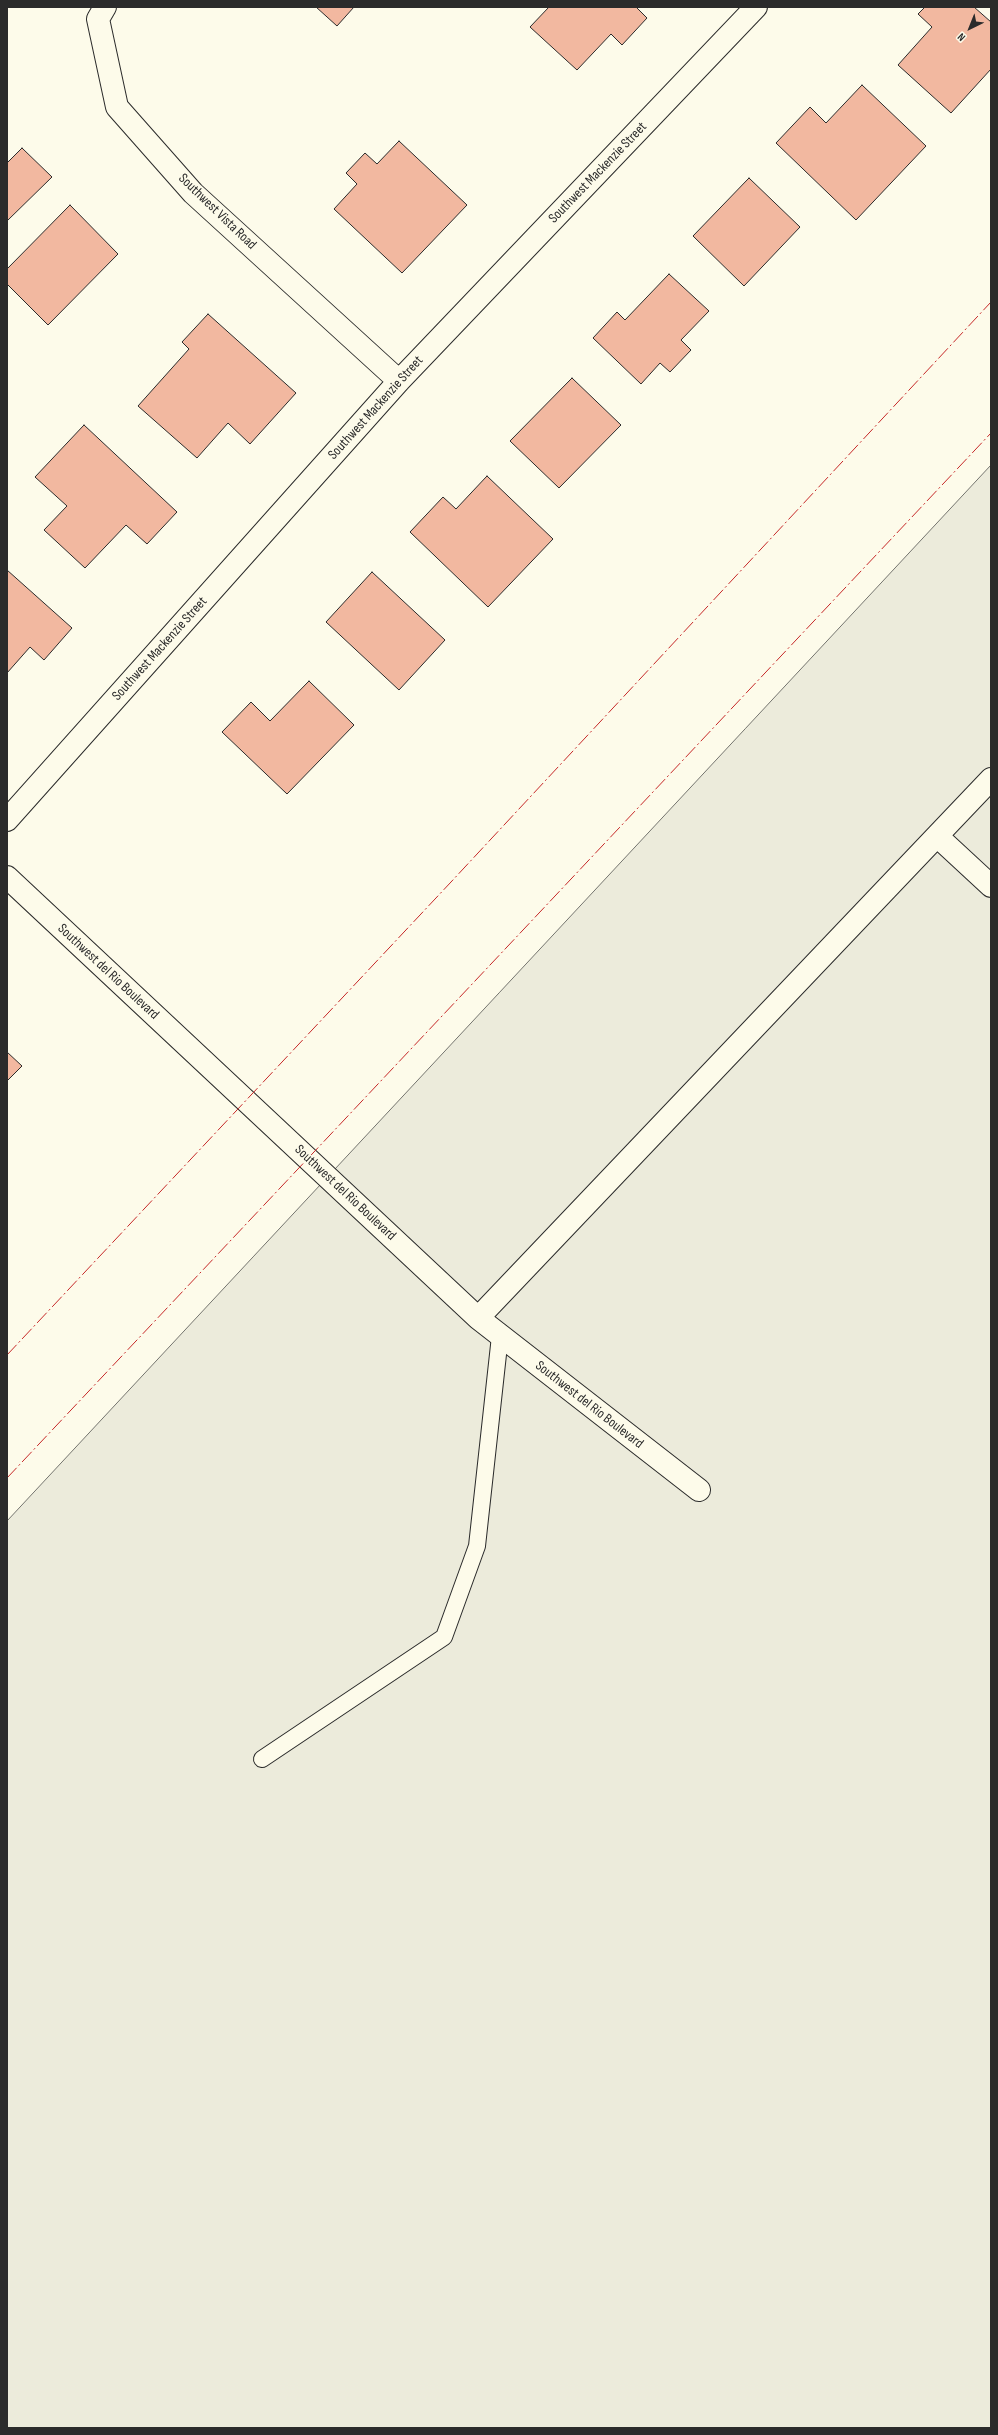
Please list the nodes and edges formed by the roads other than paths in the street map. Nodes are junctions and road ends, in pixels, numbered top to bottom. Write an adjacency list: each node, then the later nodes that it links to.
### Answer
1 (105, 7): 3 (street, Southwest Vista Road)
2 (756, 7): 3 (street, Southwest Mackenzie Street)
3 (399, 381): 5 (street, Southwest Mackenzie Street)
4 (991, 779): 6 (street)
5 (7, 820)
6 (937, 836): 8 (street); 9 (street)
7 (7, 877): 9 (street, Southwest del Rio Boulevard)
8 (991, 886)
9 (478, 1318): 10 (street, Southwest del Rio Boulevard)
10 (500, 1336): 11 (street, Southwest del Rio Boulevard); 12 (lane)
11 (699, 1490)
12 (262, 1759)

